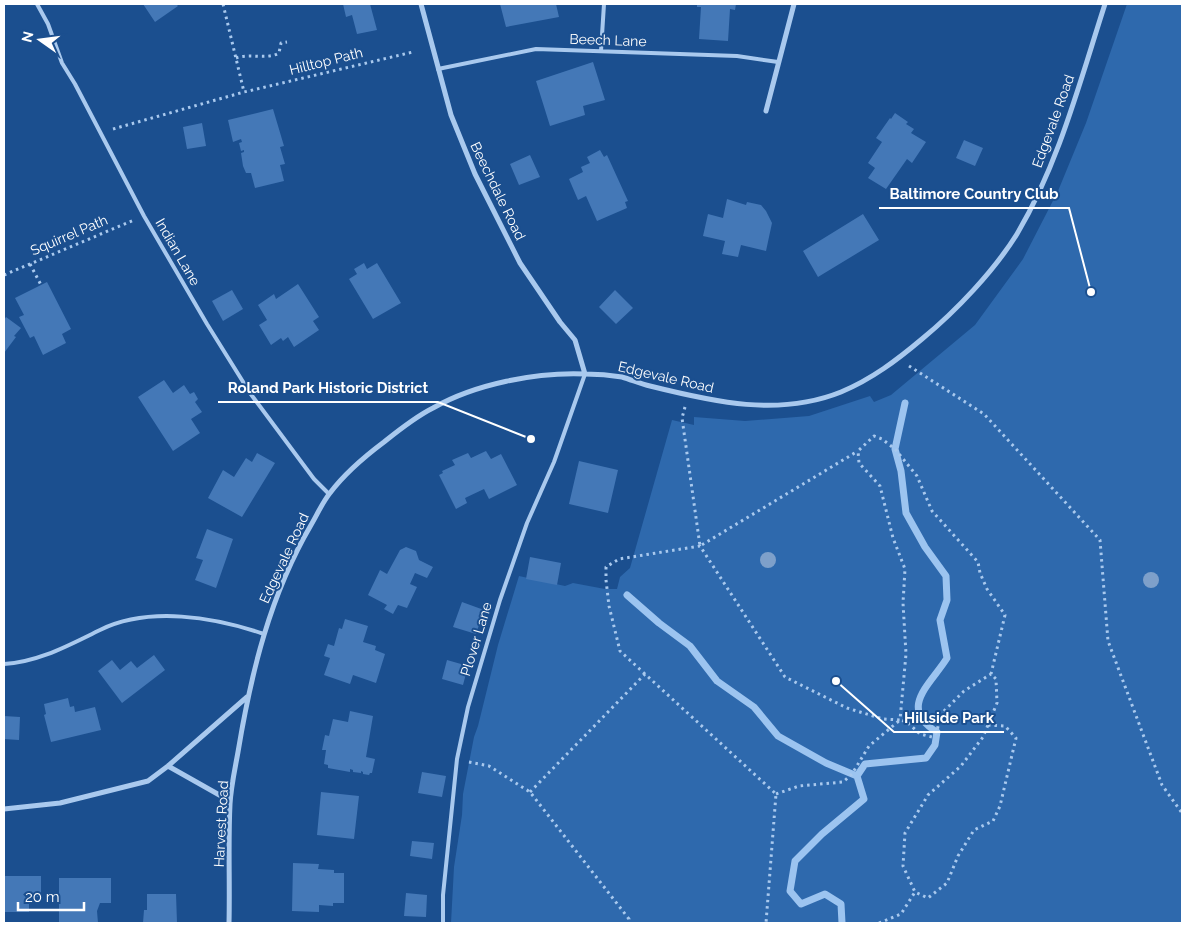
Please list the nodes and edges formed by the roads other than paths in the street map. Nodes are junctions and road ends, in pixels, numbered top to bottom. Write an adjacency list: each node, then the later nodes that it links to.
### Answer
1 (37, 4): 11 (lane, Indian Lane)
2 (421, 4): 8 (street, Beechdale Road)
3 (604, 4): 6 (lane)
4 (794, 4): 7 (street)
5 (1105, 4): 10 (street, Edgevale Road)
6 (601, 51): 7 (lane, Beech Lane); 8 (lane, Beech Lane)
7 (778, 62): 9 (street)
8 (438, 69): 10 (street, Beechdale Road)
9 (766, 111)
10 (585, 374): 11 (street, Edgevale Road); 19 (lane, Plover Lane)
11 (329, 494): 12 (street, Edgevale Road)
12 (264, 634): 13 (lane); 14 (street, Edgevale Road)
13 (4, 664)
14 (247, 696): 15 (street); 16 (street, Harvest Road)
15 (168, 766): 16 (street); 17 (street)
16 (230, 801): 18 (street, Harvest Road)
17 (4, 809)
18 (229, 923)
19 (443, 923)

